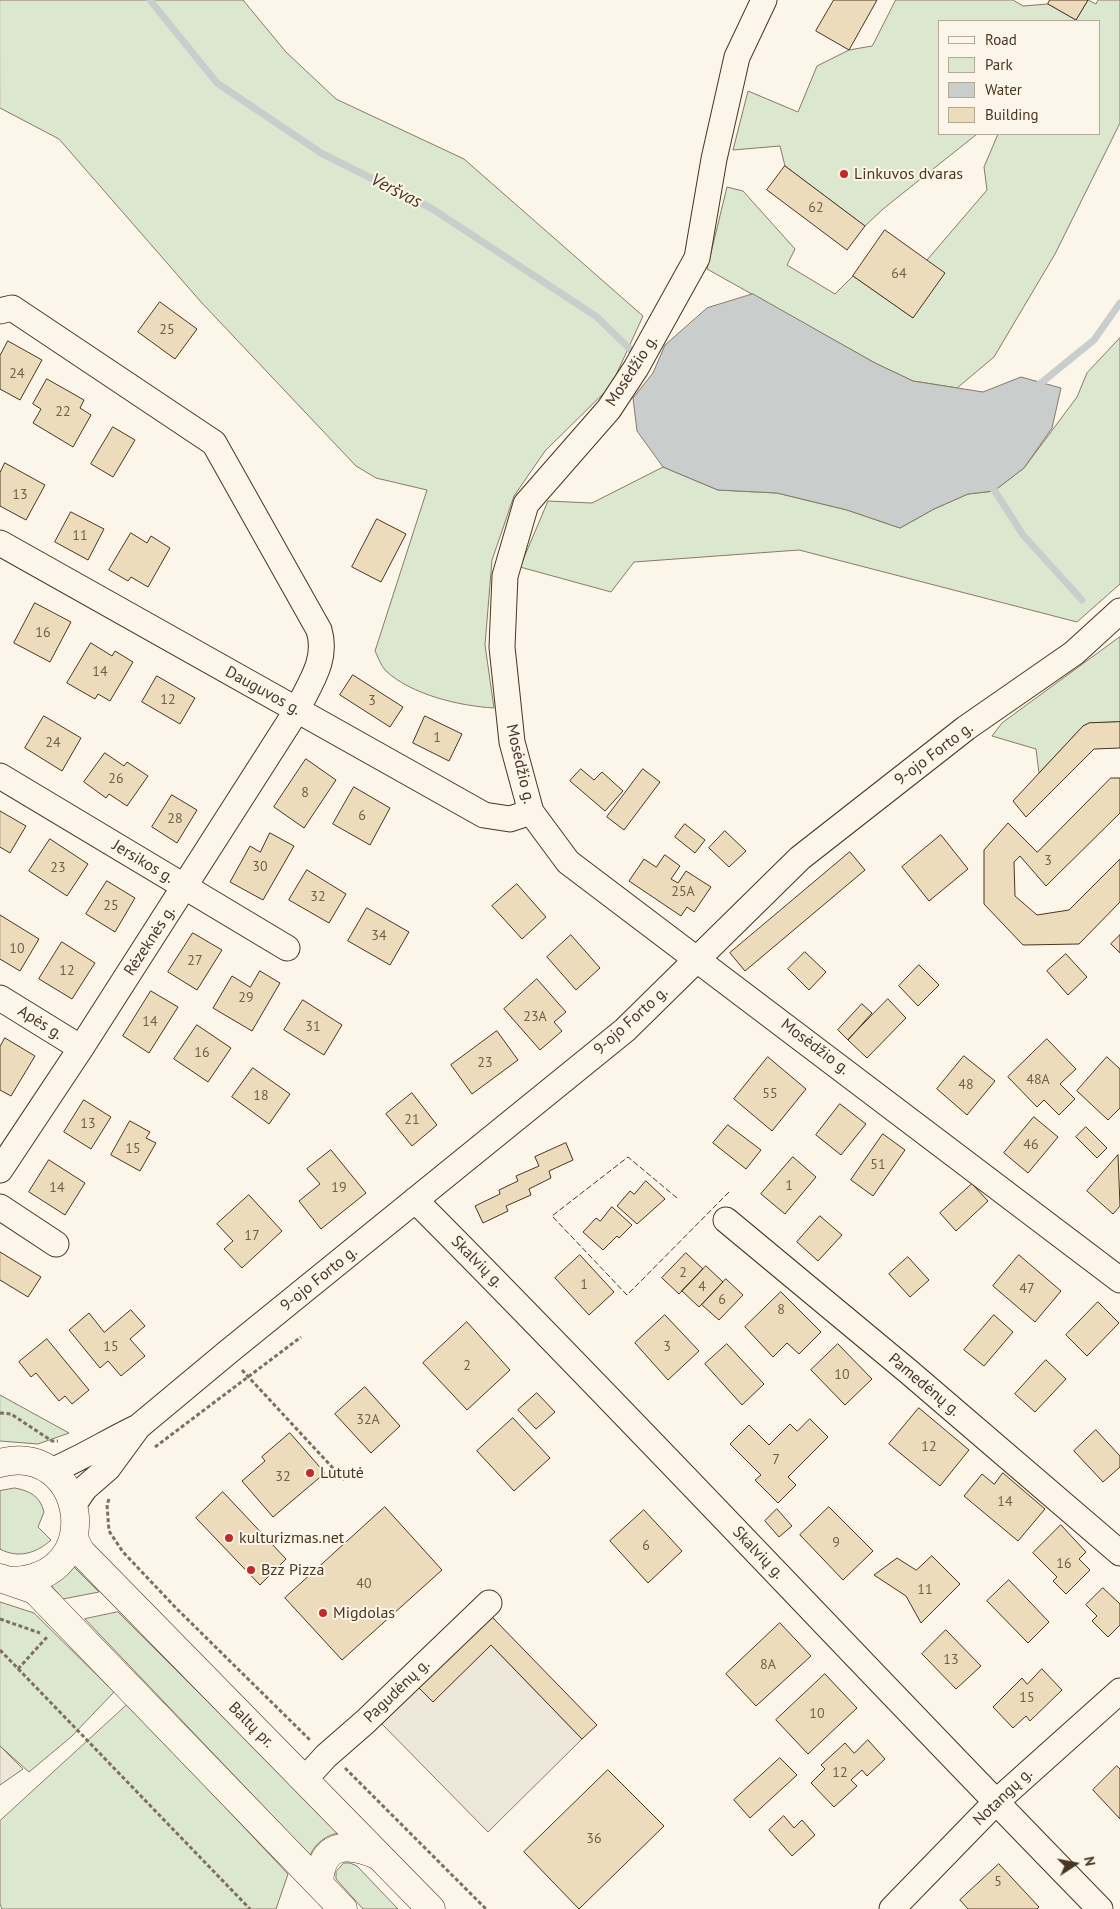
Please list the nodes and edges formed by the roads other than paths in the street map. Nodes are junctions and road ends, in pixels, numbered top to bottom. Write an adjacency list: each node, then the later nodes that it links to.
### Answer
1 (764, 0): 7 (street, Mosėdžio g.)
2 (0, 311): 5 (street, Rėzeknės g.)
3 (0, 543): 5 (street, Dauguvos g.)
4 (1120, 611): 10 (street, 9-ojo Forto g.)
5 (296, 710): 7 (street, Dauguvos g.); 8 (street, Rėzeknės g.)
6 (0, 776): 8 (street, Jersikos g.)
7 (532, 812): 10 (street, Mosėdžio g.)
8 (185, 887): 9 (street, Jersikos g.); 12 (street, Rėzeknės g.)
9 (287, 948)
10 (698, 958): 14 (street, 9-ojo Forto g.); 18 (street, Mosėdžio g.)
11 (0, 998): 12 (street, Apės g.)
12 (81, 1048): 13 (street, Rėzeknės g.)
13 (0, 1170)
14 (415, 1200): 19 (street, 9-ojo Forto g.); 29 (street, Skalvių g.)
15 (0, 1207): 17 (street)
16 (726, 1220): 24 (street, Pamedėnų g.)
17 (56, 1244)
18 (1120, 1280)
19 (138, 1427): 21 (street, 9-ojo Forto g.); 22 (street, 9-ojo Forto g.)
20 (0, 1463): 21 (main road)
21 (51, 1471): 22 (main road)
22 (74, 1504): 23 (main road)
23 (74, 1539): 25 (main road); 28 (main road, Baltų pr.)
24 (1120, 1553)
25 (6, 1579): 31 (main road)
26 (489, 1604): 28 (street, Pagudėnų g.)
27 (1120, 1691): 29 (street, Notangų g.)
28 (305, 1778): 30 (main road, Baltų pr.)
29 (996, 1802): 34 (street, Notangų g.); 35 (street, Skalvių g.)
30 (377, 1855): 31 (main road); 33 (main road, Baltų pr.)
31 (319, 1884): 32 (main road)
32 (343, 1909)
33 (432, 1909)
34 (892, 1909)
35 (1100, 1909)

